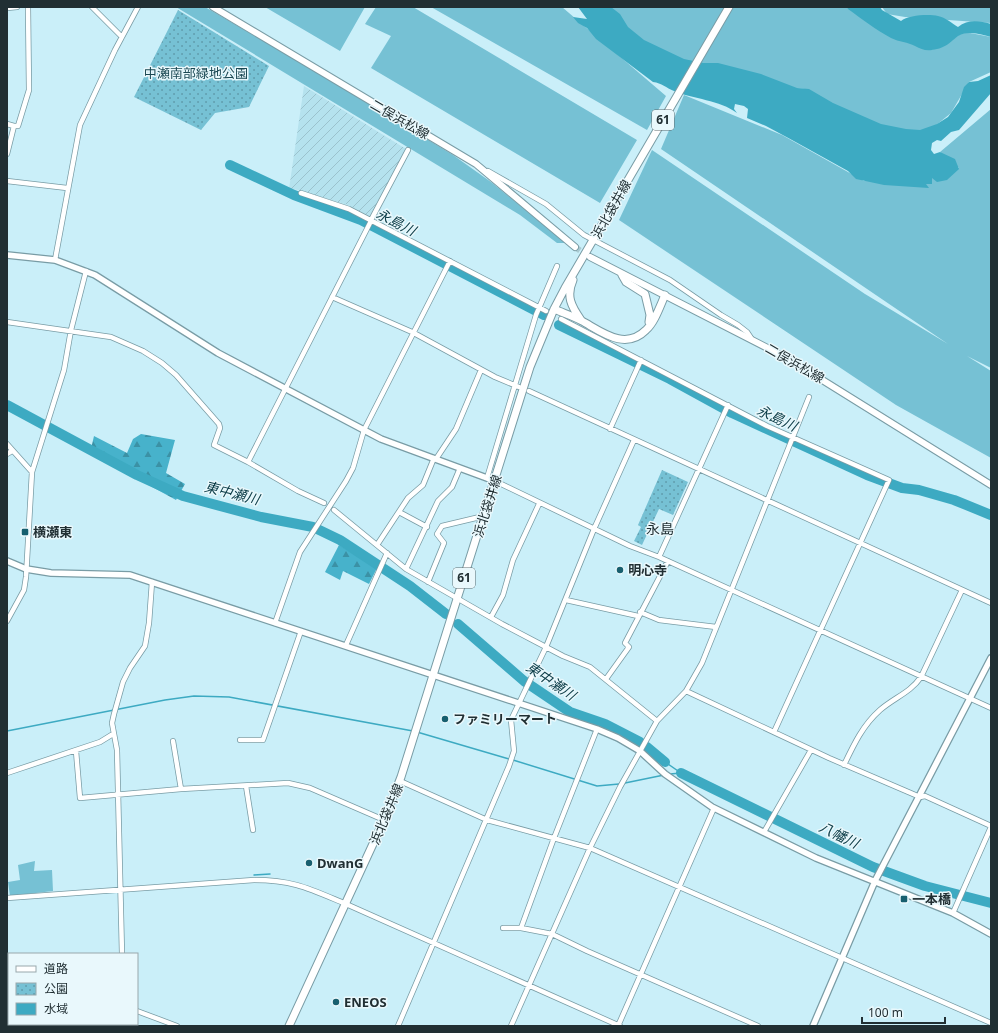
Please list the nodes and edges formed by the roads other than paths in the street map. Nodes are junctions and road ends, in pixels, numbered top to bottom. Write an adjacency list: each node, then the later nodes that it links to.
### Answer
1 (17, 7): 7 (street)
2 (28, 7): 10 (street)
3 (92, 7): 8 (street)
4 (138, 7): 8 (street)
5 (213, 7): 13 (main road, 二俣浜松線)
6 (729, 7): 18 (main road, 浜北袋井線 / 61)
7 (7, 8)
8 (122, 37): 15 (street)
9 (7, 124): 10 (street)
10 (14, 126): 12 (street)
11 (408, 150): 17 (street)
12 (7, 154)
13 (483, 169): 18 (street); 19 (main road, 二俣浜松線)
14 (7, 182): 15 (street)
15 (67, 188): 22 (street)
16 (302, 193): 17 (street)
17 (371, 221): 23 (street); 29 (street)
18 (593, 240): 24 (main road, 浜北袋井線 / 61); 39 (street)
19 (575, 247)
20 (7, 255): 22 (street)
21 (590, 257): 27 (main road, 二俣浜松線)
22 (54, 260): 26 (street)
23 (449, 263): 30 (street); 38 (street)
24 (580, 263): 31 (main road, 浜北袋井線 / 61); 34 (main road)
25 (557, 266): 30 (street)
26 (86, 271): 36 (street); 43 (street)
27 (622, 275): 28 (main road, 二俣浜松線); 37 (main road)
28 (665, 295): 37 (main road); 39 (main road, 二俣浜松線)
29 (332, 297): 38 (street); 43 (street)
30 (540, 308): 32 (street); 42 (street)
31 (554, 309): 34 (main road); 60 (main road, 浜北袋井線 / 61)
32 (546, 311)
33 (561, 319): 40 (street)
34 (581, 321): 37 (main road)
35 (7, 322): 36 (street)
36 (71, 330): 55 (street); 58 (street)
37 (647, 330)
38 (412, 332): 41 (street); 48 (street)
39 (751, 338): 61 (main road, 二俣浜松線)
40 (640, 362): 46 (street); 47 (street)
41 (481, 370): 42 (street); 54 (street)
42 (517, 386): 59 (street)
43 (284, 388): 48 (street); 55 (street)
44 (529, 391): 47 (street)
45 (809, 397): 49 (street)
46 (728, 405): 49 (street); 57 (street)
47 (610, 429): 50 (street)
48 (364, 430): 54 (street); 89 (street)
49 (793, 437): 63 (street); 71 (street)
50 (634, 440): 57 (street); 70 (street)
51 (7, 444): 52 (street)
52 (12, 451): 53 (street); 58 (street)
53 (7, 454)
54 (435, 459): 56 (street); 67 (street)
55 (248, 462): 64 (street)
56 (460, 468): 59 (street); 69 (street)
57 (700, 470): 63 (street); 74 (street)
58 (32, 472): 77 (street)
59 (487, 478): 60 (street)
60 (495, 482): 65 (street); 68 (main road, 浜北袋井線 / 61)
61 (989, 484): 62 (street)
62 (991, 489)
63 (768, 500): 71 (street); 81 (street)
64 (324, 503)
65 (539, 504): 70 (street); 87 (street)
66 (334, 510): 72 (street)
67 (398, 512): 69 (street); 72 (street)
68 (484, 516): 80 (street); 83 (main road, 浜北袋井線 / 61)
69 (427, 527): 78 (street)
70 (594, 529): 74 (street); 84 (street)
71 (860, 543): 82 (street); 91 (street)
72 (377, 545): 73 (street)
73 (387, 553): 78 (street); 93 (street)
74 (659, 557): 76 (street)
75 (7, 561): 77 (street)
76 (668, 561): 81 (street); 86 (street)
77 (26, 569): 79 (street); 88 (street)
78 (406, 569): 80 (street)
79 (152, 582): 89 (street); 106 (street)
80 (428, 582): 83 (street)
81 (732, 590): 90 (street); 91 (street)
82 (962, 590): 85 (street); 97 (street)
83 (457, 599): 87 (street); 96 (main road, 浜北袋井線 / 61)
84 (566, 600): 86 (street); 94 (street)
85 (991, 603)
86 (639, 614): 90 (street); 98 (street)
87 (490, 618): 94 (street)
88 (7, 621)
89 (275, 622): 92 (street)
90 (716, 627): 99 (street)
91 (820, 630): 97 (street); 105 (street)
92 (301, 632): 93 (street); 107 (street)
93 (346, 645): 96 (street)
94 (546, 647): 98 (street); 101 (street)
95 (991, 658): 100 (street)
96 (434, 675): 101 (street); 114 (main road, 浜北袋井線 / 61)
97 (921, 676): 100 (street); 112 (street)
98 (606, 679): 103 (street)
99 (686, 691): 103 (street); 105 (street)
100 (970, 698): 102 (street); 118 (street)
101 (518, 703): 104 (street); 121 (street)
102 (991, 708)
103 (657, 721): 111 (street)
104 (597, 729): 111 (street); 125 (street)
105 (774, 732): 109 (street)
106 (113, 734): 110 (street); 117 (street)
107 (240, 740)
108 (173, 741): 116 (street)
109 (812, 750): 112 (street); 124 (street)
110 (76, 751): 113 (street); 117 (street)
111 (640, 751): 119 (street); 126 (street)
112 (844, 765): 118 (street)
113 (7, 773)
114 (400, 781): 120 (main road, 浜北袋井線 / 61); 121 (street)
115 (246, 786): 116 (street); 120 (street); 123 (street)
116 (181, 790): 117 (street)
117 (119, 795): 129 (street)
118 (920, 797): 122 (street); 127 (street)
119 (714, 808): 124 (street); 128 (street)
120 (384, 820): 131 (main road, 浜北袋井線 / 61)
121 (487, 820): 125 (street); 137 (street)
122 (991, 826): 132 (street)
123 (253, 830)
124 (764, 832): 127 (street)
125 (554, 838): 126 (street); 134 (street)
126 (590, 848): 128 (street); 135 (street)
127 (875, 881): 132 (street); 139 (street)
128 (680, 886): 139 (street); 140 (street)
129 (120, 890): 130 (street); 131 (street); 138 (street)
130 (7, 898)
131 (346, 904): 137 (street); 145 (main road, 浜北袋井線 / 61)
132 (953, 913): 136 (street)
133 (503, 928): 134 (street)
134 (521, 928): 135 (street)
135 (552, 934): 140 (street); 141 (street)
136 (991, 934)
137 (434, 944): 141 (street); 146 (street)
138 (122, 953)
139 (842, 958): 143 (street); 150 (street)
140 (640, 975): 148 (street); 149 (street)
141 (530, 985): 147 (street); 148 (street)
142 (138, 1011): 144 (street)
143 (991, 1024)
144 (177, 1026)
145 (289, 1026)
146 (398, 1026)
147 (511, 1026)
148 (619, 1026)
149 (758, 1026)
150 (813, 1026)

